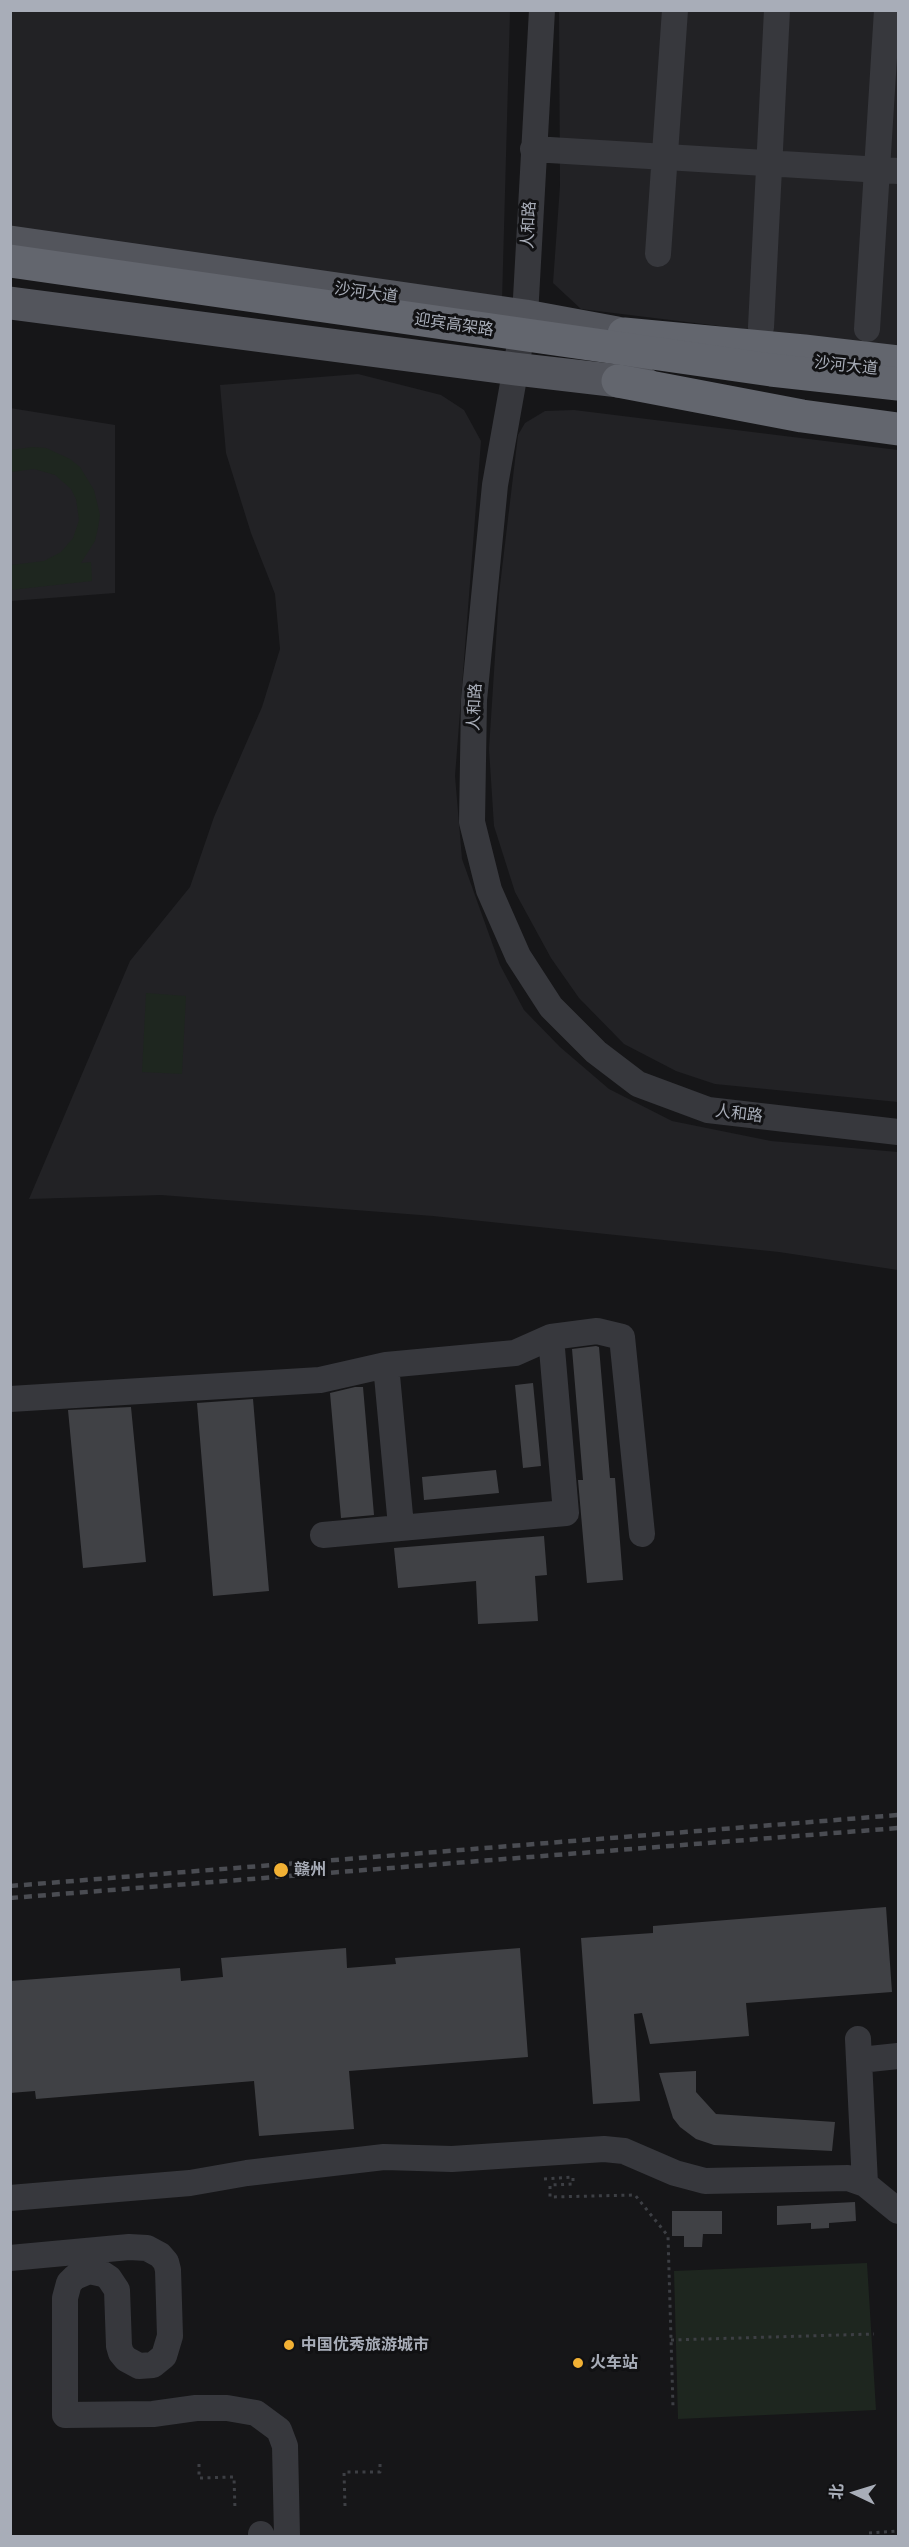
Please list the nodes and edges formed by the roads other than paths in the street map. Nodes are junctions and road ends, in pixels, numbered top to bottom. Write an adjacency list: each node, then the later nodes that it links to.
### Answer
1 (542, 10): 5 (street, 人和路)
2 (675, 10): 6 (street)
3 (777, 10): 7 (street)
4 (887, 10): 8 (street)
5 (533, 149): 6 (street); 14 (street, 人和路)
6 (666, 157): 7 (street); 10 (street)
7 (768, 162): 8 (street); 15 (street)
8 (888, 170): 16 (street)
9 (10, 242): 14 (main road, 沙河大道)
10 (657, 254)
11 (10, 261): 22 (highway, 迎宾高架路, bridge)
12 (10, 282): 23 (highway, 迎宾高架路)
13 (10, 303): 19 (main road)
14 (525, 316): 17 (main road, 沙河大道); 19 (street, 人和路)
15 (761, 327)
16 (867, 329)
17 (624, 334): 18 (highway); 20 (main road, 沙河大道)
18 (898, 362)
19 (515, 369): 21 (main road); 26 (street, 人和路)
20 (898, 371)
21 (618, 381): 24 (main road); 25 (highway)
22 (898, 384)
23 (898, 405)
24 (898, 419)
25 (898, 429)
26 (898, 1132)
27 (551, 1337): 28 (street); 30 (street); 31 (street)
28 (386, 1365): 29 (street); 30 (street)
29 (10, 1399)
30 (401, 1526): 32 (street)
31 (642, 1534)
32 (323, 1535)
33 (898, 2056): 34 (street)
34 (865, 2184): 35 (street); 36 (street)
35 (10, 2198)
36 (898, 2211)
37 (10, 2258): 38 (street)
38 (286, 2536)

